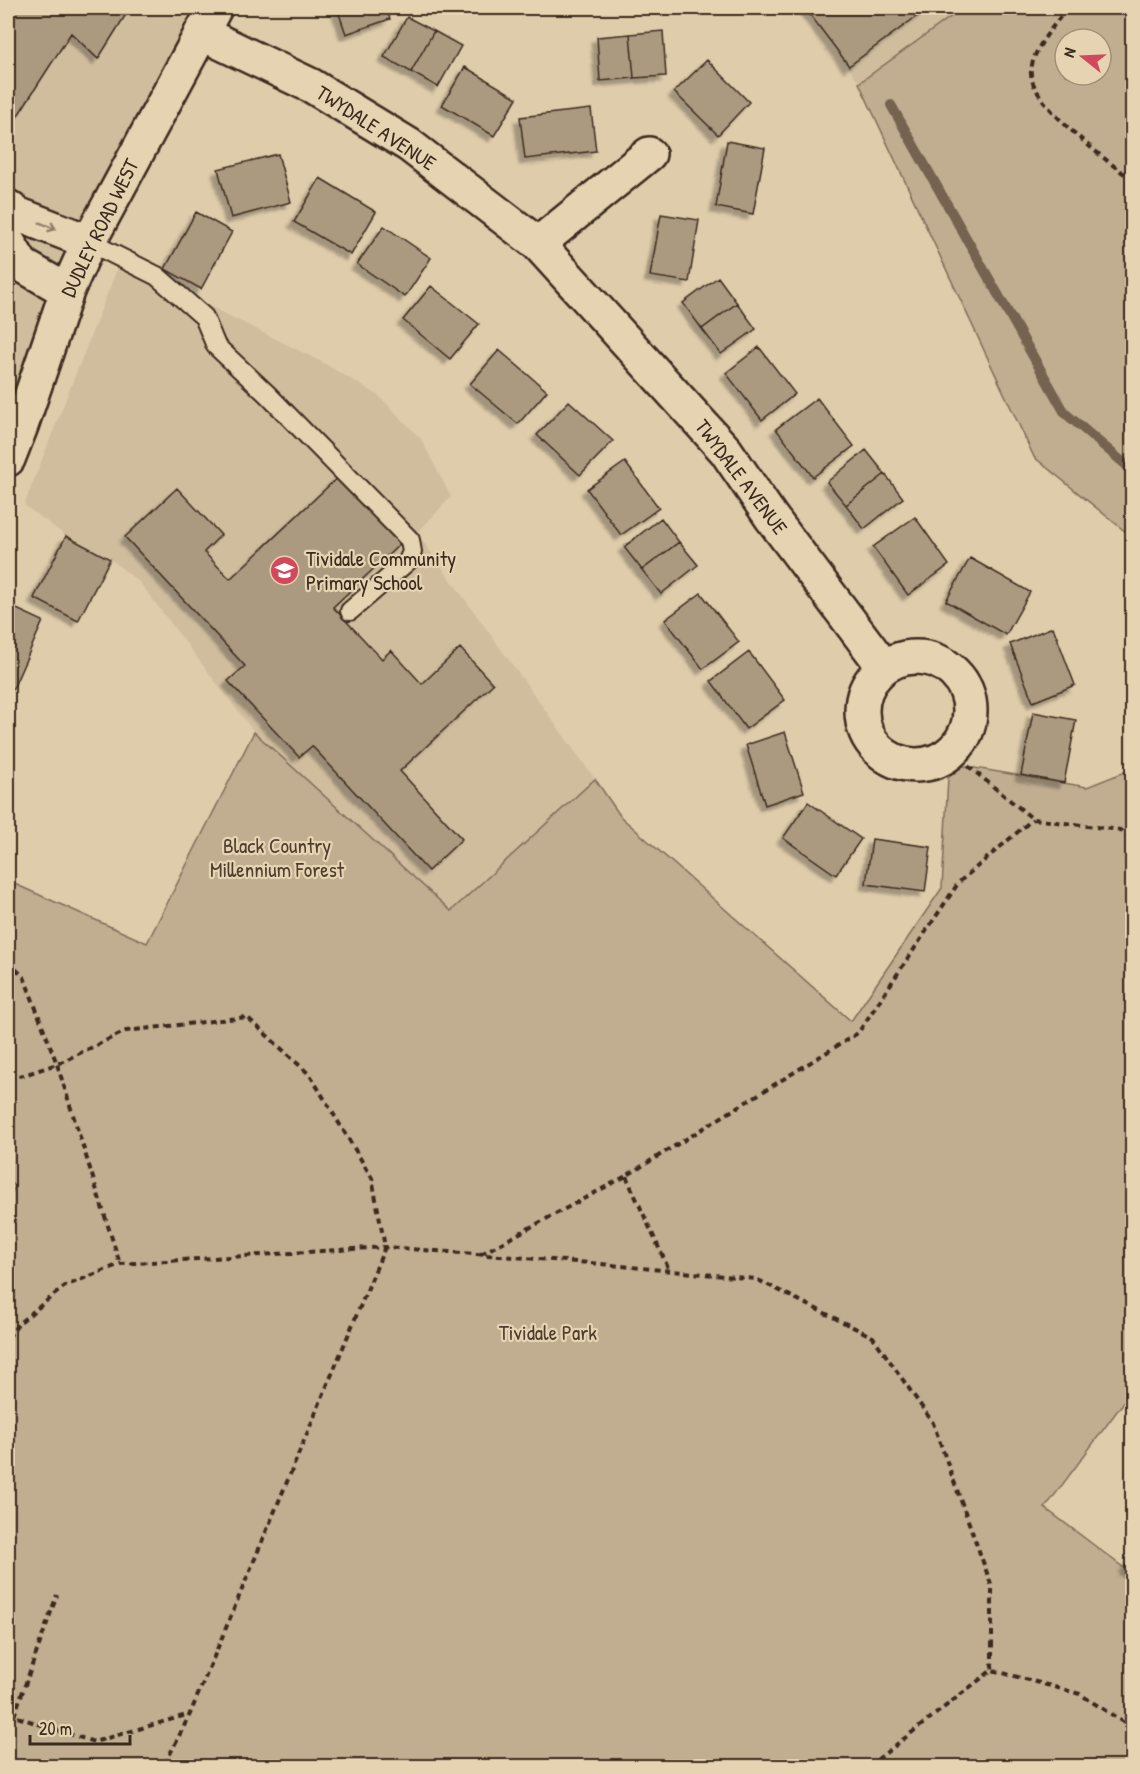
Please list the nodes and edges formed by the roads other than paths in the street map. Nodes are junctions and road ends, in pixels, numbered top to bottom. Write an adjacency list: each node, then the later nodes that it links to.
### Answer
1 (208, 20): 5 (street, DUDLEY ROAD WEST); 6 (street, TWYDALE AVENUE)
2 (649, 154): 6 (street)
3 (8, 207): 5 (street, one-way to 5)
4 (8, 242): 7 (street)
5 (89, 242): 7 (street, DUDLEY ROAD WEST); 9 (lane)
6 (538, 244): 10 (street, TWYDALE AVENUE)
7 (67, 291): 8 (street, DUDLEY ROAD WEST)
8 (8, 459)
9 (350, 611)
10 (884, 667): 10 (street)

